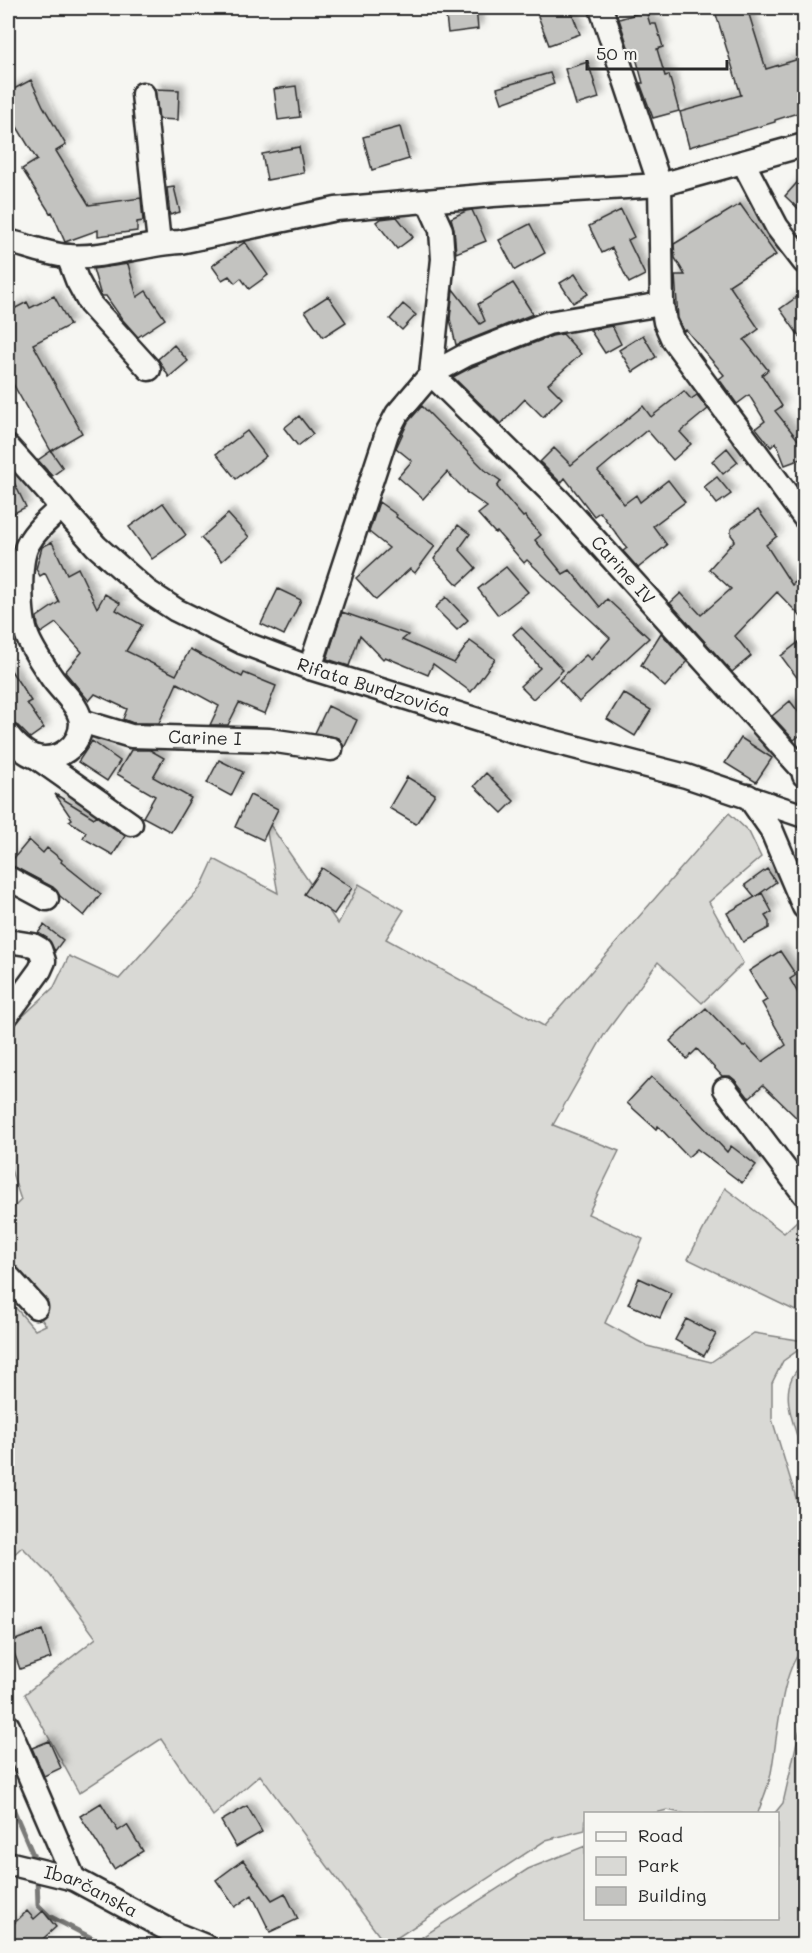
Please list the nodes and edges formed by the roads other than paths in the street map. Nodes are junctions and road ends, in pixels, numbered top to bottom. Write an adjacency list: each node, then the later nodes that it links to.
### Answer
1 (601, 8): 5 (street)
2 (143, 94): 8 (street)
3 (804, 145): 4 (street)
4 (743, 162): 5 (street); 10 (street)
5 (660, 185): 6 (street); 11 (street)
6 (428, 201): 8 (street); 13 (street)
7 (8, 241): 9 (street)
8 (159, 243): 9 (street)
9 (68, 256): 12 (street)
10 (804, 262)
11 (662, 304): 13 (street); 16 (street)
12 (149, 369)
13 (431, 374): 18 (street); 23 (street, Carine IV)
14 (8, 447): 15 (street, Rifata Burdzovića)
15 (62, 507): 17 (street); 18 (street, Rifata Burdzovića)
16 (804, 517)
17 (16, 548): 19 (street)
18 (310, 668): 24 (street, Rifata Burdzovića)
19 (81, 721): 21 (street, Carine I); 22 (street)
20 (8, 735): 22 (street)
21 (331, 749)
22 (36, 757): 26 (street)
23 (804, 775)
24 (748, 796): 25 (street, Rifata Burdzovića); 29 (street)
25 (803, 809)
26 (131, 824)
27 (8, 878): 28 (street)
28 (47, 899)
29 (804, 907)
30 (8, 941): 31 (street)
31 (8, 1014)
32 (725, 1089): 33 (street)
33 (804, 1194)
34 (8, 1276): 35 (street)
35 (36, 1308)
36 (8, 1725): 38 (street)
37 (10, 1863): 38 (street, Ibarčanska)
38 (74, 1879): 39 (street, Ibarčanska)
39 (205, 1946)

